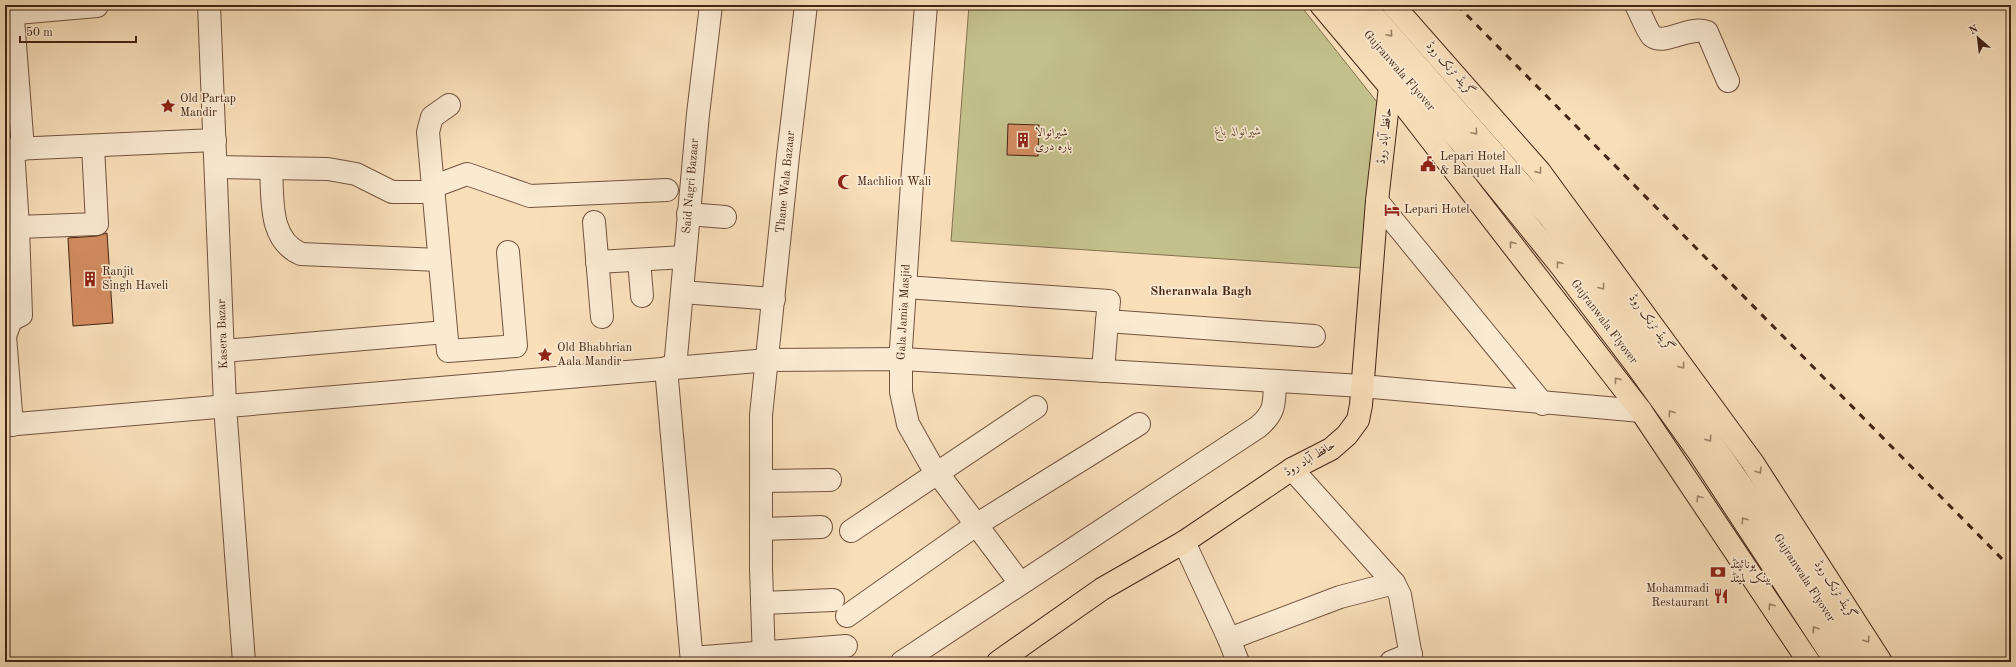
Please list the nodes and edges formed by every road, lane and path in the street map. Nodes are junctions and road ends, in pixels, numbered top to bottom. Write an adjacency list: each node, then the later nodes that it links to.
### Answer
1 (209, 5): 15 (street, Kasera Bazar)
2 (711, 5): 24 (street, Said Nagri Bazaar)
3 (806, 5): 36 (street, Thane Wala Bazaar)
4 (926, 5): 33 (street, Gala Jamia Masjid)
5 (1321, 5): 13 (main road)
6 (1341, 5): 80 (main road, Gujranwala Flyover, one-way to 6)
7 (1364, 5): 81 (main road, Gujranwala Flyover, one-way to 81)
8 (1393, 5): 82 (main road, گرینڈ ٹرنک روڈ, one-way to 82)
9 (1636, 5): 12 (street)
10 (97, 6): 11 (street)
11 (10, 11): 17 (street)
12 (1728, 82)
13 (1390, 87): 23 (main road, حافظ آباد روڈ); 52 (main road, one-way to 13)
14 (449, 105): 21 (street)
15 (215, 140): 16 (street); 18 (street, Kasera Bazar)
16 (92, 146): 17 (street); 27 (street)
17 (23, 149): 20 (street)
18 (216, 167): 19 (street); 42 (street, Kasera Bazar)
19 (270, 168): 21 (street); 30 (street)
20 (10, 183): 27 (street)
21 (433, 189): 22 (street); 30 (street)
22 (666, 190)
23 (1377, 201): 48 (main road, حافظ آباد روڈ); 49 (street)
24 (688, 214): 25 (street); 29 (street, Said Nagri Bazaar)
25 (724, 217)
26 (594, 222): 32 (street)
27 (18, 227): 41 (street)
28 (508, 252): 39 (street)
29 (685, 257): 31 (street); 34 (street, Said Nagri Bazaar)
30 (439, 260): 39 (street)
31 (639, 260): 32 (street); 35 (street)
32 (597, 262): 37 (street)
33 (905, 288): 38 (street); 44 (street, Gala Jamia Masjid)
34 (682, 292): 36 (street); 45 (street, Said Nagri Bazaar)
35 (642, 296)
36 (774, 299): 43 (street, Thane Wala Bazaar)
37 (602, 317)
38 (1107, 321): 40 (street); 46 (street)
39 (446, 332): 42 (street)
40 (1314, 336)
41 (6, 349): 54 (street)
42 (223, 351): 50 (street, Kasera Bazar)
43 (768, 360): 44 (street); 45 (street); 58 (street, Thane Wala Bazaar)
44 (902, 360): 46 (street); 56 (street, Gala Jamia Masjid)
45 (671, 368): 50 (street); 73 (street, Said Nagri Bazaar)
46 (1103, 371): 47 (street)
47 (1275, 382): 48 (street); 64 (street)
48 (1362, 386): 49 (street); 55 (main road, حافظ آباد روڈ)
49 (1543, 404): 52 (street)
50 (225, 406): 54 (street); 74 (street, Kasera Bazar)
51 (1036, 406): 56 (street)
52 (1641, 411): 79 (main road, one-way to 52)
53 (1139, 424): 59 (street)
54 (8, 425)
55 (1292, 469): 63 (main road, حافظ آباد روڈ); 65 (street)
56 (937, 471): 59 (street, Gala Jamia Masjid); 62 (street)
57 (830, 480): 58 (street)
58 (761, 481): 61 (street, Thane Wala Bazaar)
59 (976, 525): 64 (street, Gala Jamia Masjid); 68 (street)
60 (821, 527): 61 (street)
61 (761, 529): 67 (street, Thane Wala Bazaar)
62 (851, 531)
63 (1184, 542): 69 (street); 76 (main road, حافظ آباد روڈ)
64 (1020, 583): 75 (street)
65 (1394, 584): 69 (street); 72 (street)
66 (833, 600): 67 (street)
67 (762, 603): 71 (street, Thane Wala Bazaar)
68 (847, 616)
69 (1229, 639): 77 (street)
70 (846, 646): 71 (street)
71 (764, 657): 73 (street)
72 (1412, 658): 78 (street)
73 (692, 660)
74 (244, 662)
75 (902, 662)
76 (998, 662)
77 (1238, 662)
78 (1391, 662)
79 (1808, 662)
80 (1836, 662)
81 (1858, 662)
82 (1881, 662)

